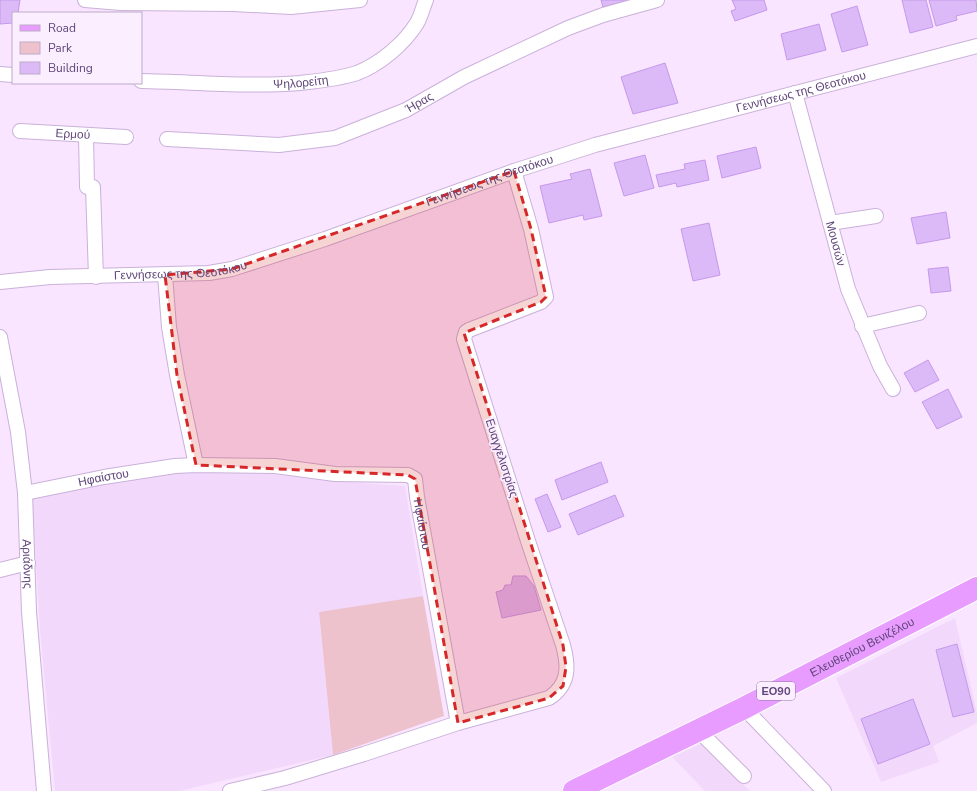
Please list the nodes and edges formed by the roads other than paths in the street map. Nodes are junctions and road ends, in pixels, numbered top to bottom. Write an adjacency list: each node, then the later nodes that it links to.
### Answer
1 (85, 0): 2 (street)
2 (360, 0)
3 (426, 0): 8 (street, Ψηλορείτη)
4 (657, 0): 13 (street, Ήρας)
5 (977, 46): 9 (street, Γεννήσεως της Θεοτόκου)
6 (0, 74): 7 (street)
7 (12, 75)
8 (142, 81)
9 (795, 93): 14 (street, Γεννήσεως της Θεοτόκου); 16 (street, Μουσών)
10 (20, 131): 11 (street, Ερμού)
11 (86, 135): 12 (street, Ερμού); 18 (street)
12 (126, 137)
13 (167, 139)
14 (514, 171): 17 (street, Γεννήσεως της Θεοτόκου); 30 (street, Ευαγγελιστρίας)
15 (876, 216): 16 (street)
16 (830, 223): 21 (street, Μουσών)
17 (165, 275): 18 (street, Γεννήσεως της Θεοτόκου); 24 (street)
18 (96, 277): 19 (street, Γεννήσεως της Θεοτόκου)
19 (0, 282)
20 (919, 313): 21 (street)
21 (862, 326): 23 (street, Μουσών)
22 (0, 337): 25 (street, Αριάδνης)
23 (893, 389)
24 (196, 465): 25 (street, Ηφαίστου); 30 (street, Ηφαίστου)
25 (25, 493): 26 (street, Αριάδνης)
26 (28, 563): 27 (street); 33 (street, Αριάδνης)
27 (0, 570)
28 (977, 588): 29 (main road, Ελευθερίου Βενιζέλου / ΕΟ90)
29 (744, 708): 31 (main road, Ελευθερίου Βενιζέλου / ΕΟ90); 36 (street)
30 (458, 723): 34 (street)
31 (698, 730): 32 (street); 35 (main road, Ελευθερίου Βενιζέλου / ΕΟ90)
32 (744, 776)
33 (44, 791)
34 (230, 791)
35 (574, 791)
36 (824, 791)

